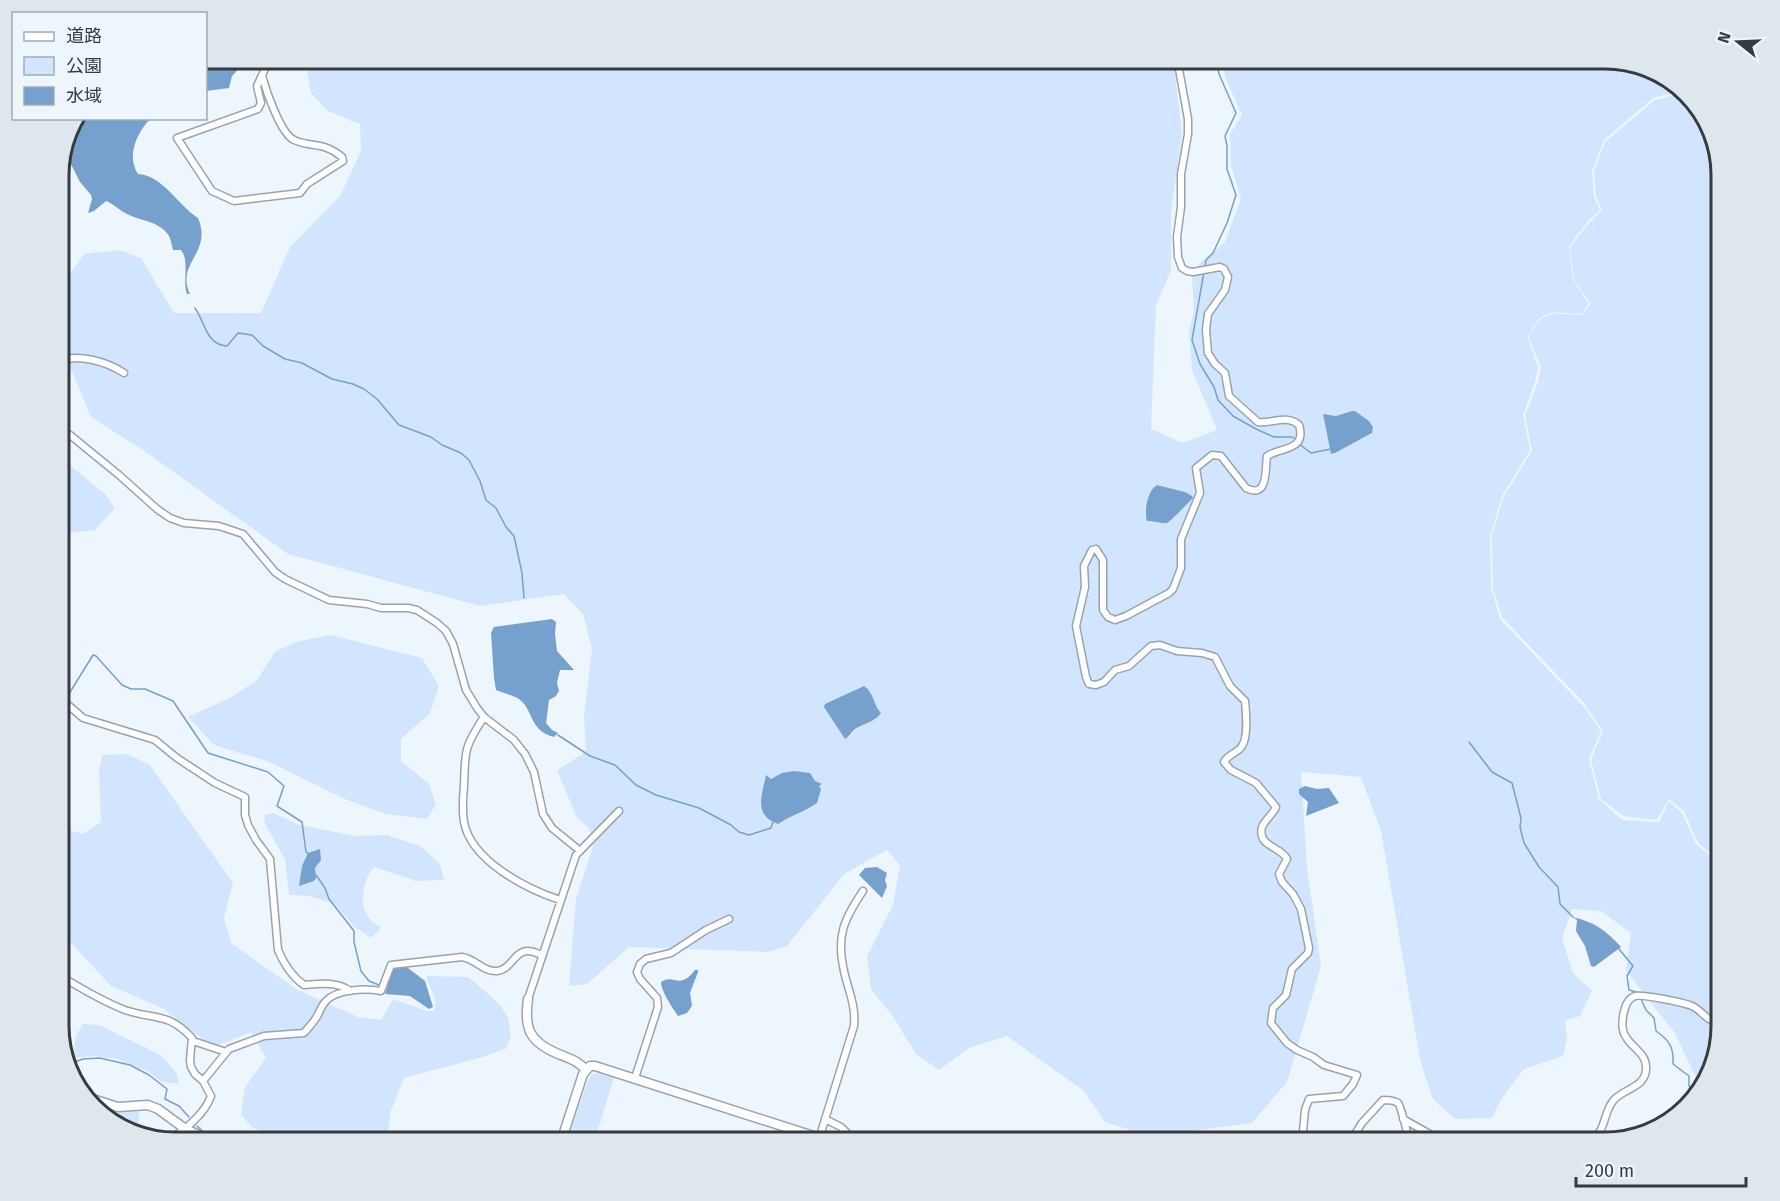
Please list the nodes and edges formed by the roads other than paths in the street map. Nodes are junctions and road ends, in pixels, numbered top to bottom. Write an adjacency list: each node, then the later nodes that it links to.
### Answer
1 (265, 69): 3 (street)
2 (1179, 69): 34 (street)
3 (262, 76): 3 (street)
4 (69, 358): 5 (street)
5 (124, 373)
6 (69, 436): 8 (street)
7 (69, 705): 16 (street)
8 (484, 717): 10 (street); 12 (street)
9 (620, 811): 10 (street)
10 (579, 850): 12 (street)
11 (863, 891): 25 (street)
12 (560, 900): 14 (street)
13 (729, 919): 22 (street)
14 (543, 955): 16 (street); 17 (street)
15 (69, 980): 19 (street)
16 (350, 991): 20 (street)
17 (528, 999): 21 (street)
18 (1711, 1019): 38 (street)
19 (193, 1041): 20 (street); 23 (street)
20 (226, 1052): 23 (street)
21 (586, 1070): 22 (street); 30 (street)
22 (635, 1078): 31 (street)
23 (203, 1081): 27 (street)
24 (101, 1102): 27 (street)
25 (825, 1119): 32 (street); 33 (street)
26 (1402, 1119): 35 (street); 36 (street); 37 (street)
27 (184, 1128): 28 (street); 29 (street)
28 (178, 1132)
29 (192, 1132)
30 (565, 1132)
31 (793, 1132)
32 (821, 1132)
33 (845, 1132)
34 (1303, 1132)
35 (1357, 1132)
36 (1406, 1132)
37 (1425, 1132)
38 (1600, 1132)

